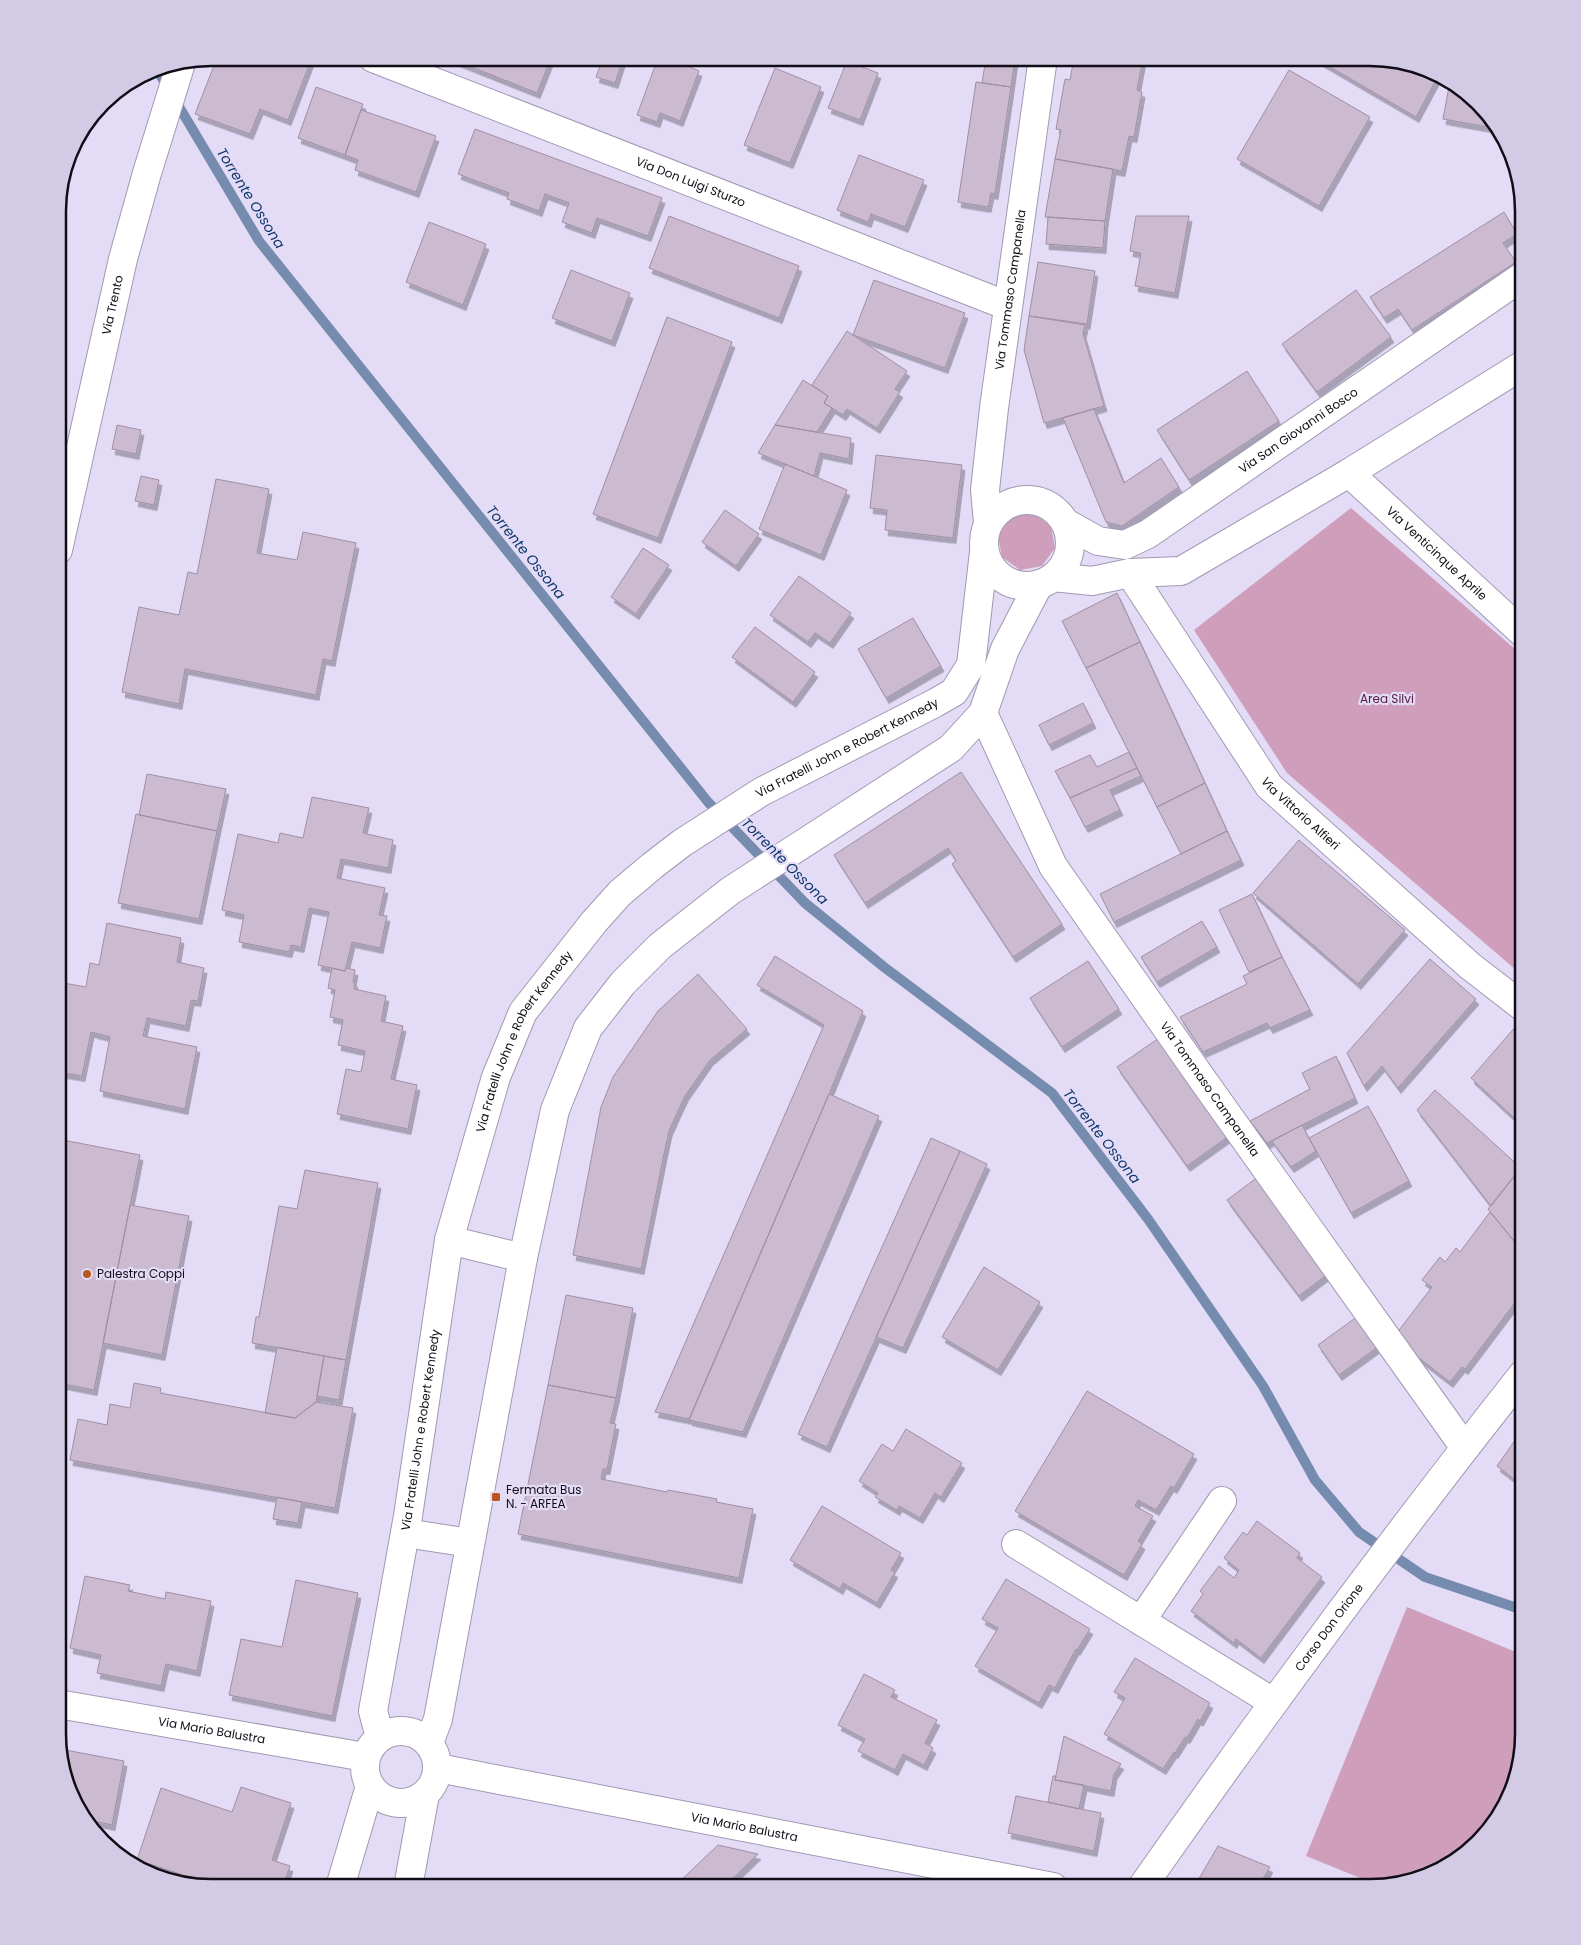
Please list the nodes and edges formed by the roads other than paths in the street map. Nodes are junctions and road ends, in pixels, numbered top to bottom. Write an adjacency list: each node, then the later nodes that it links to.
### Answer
1 (396, 67): 5 (street, Via Don Luigi Sturzo)
2 (1042, 67): 5 (street, Via Tommaso Campanella)
3 (179, 70): 8 (street, Via Trento)
4 (1515, 282): 10 (street, Via San Giovanni Bosco)
5 (1008, 306): 9 (street, Via Tommaso Campanella)
6 (1515, 371): 7 (street)
7 (1349, 474): 12 (street); 14 (street, Via Venticinque Aprile)
8 (67, 511)
9 (988, 522): 10 (street); 11 (street, Via Fratelli John e Robert Kennedy)
10 (1066, 523): 13 (street)
11 (984, 552): 13 (street); 17 (street, Via Fratelli John e Robert Kennedy)
12 (1130, 573): 13 (street); 16 (street, Via Vittorio Alfieri)
13 (1046, 581): 15 (street)
14 (1515, 625)
15 (983, 713): 18 (street); 20 (street, Via Tommaso Campanella)
16 (1515, 1000)
17 (449, 1240): 18 (street); 22 (street, Via Fratelli John e Robert Kennedy)
18 (523, 1258): 23 (street)
19 (1515, 1385): 20 (street, Corso Don Orione)
20 (1465, 1448): 26 (street, Corso Don Orione)
21 (1222, 1501): 25 (street)
22 (405, 1533): 23 (street); 29 (street, Via Fratelli John e Robert Kennedy)
23 (470, 1543): 28 (street)
24 (1016, 1544): 25 (street)
25 (1141, 1621): 26 (street)
26 (1273, 1702): 36 (street, Corso Don Orione)
27 (66, 1705): 29 (street, Via Mario Balustra)
28 (428, 1743): 29 (street); 30 (street)
29 (373, 1747): 31 (street)
30 (438, 1768): 32 (street); 35 (street, Via Mario Balustra)
31 (370, 1786): 32 (street); 33 (street)
32 (425, 1794): 34 (street)
33 (343, 1879)
34 (410, 1879)
35 (1007, 1879)
36 (1148, 1879)

